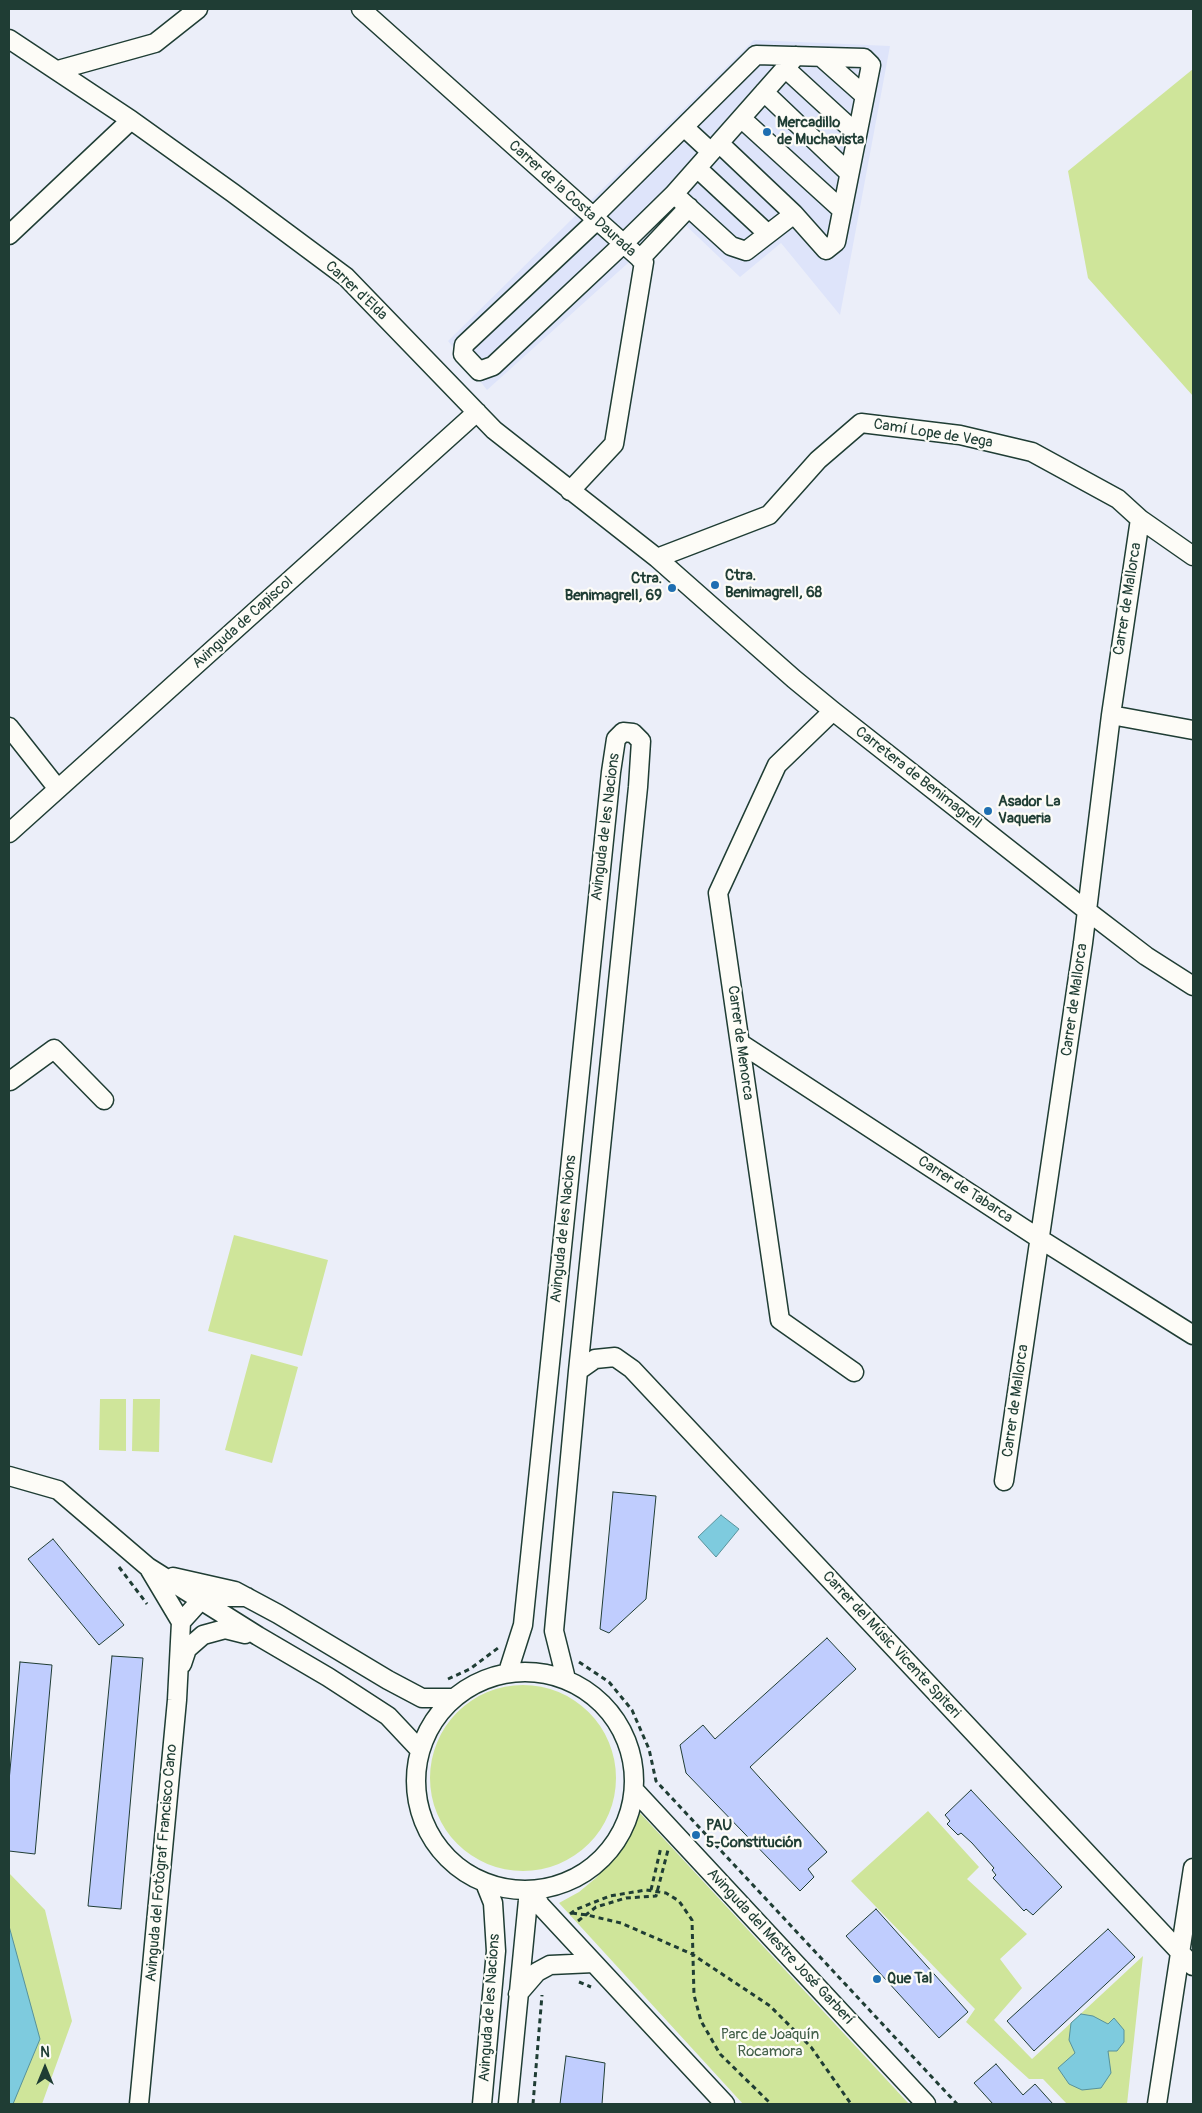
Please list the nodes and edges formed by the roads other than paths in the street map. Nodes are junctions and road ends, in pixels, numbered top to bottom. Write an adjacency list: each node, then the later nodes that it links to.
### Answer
1 (198, 9): 6 (street)
2 (361, 9): 20 (street, Carrer de la Costa Daurada)
3 (9, 39): 6 (street, Carrer d'Elda)
4 (822, 57): 5 (street); 8 (street); 8 (street)
5 (790, 62): 7 (street); 11 (street); 12 (street)
6 (58, 70): 10 (street, Carrer d'Elda)
7 (764, 92): 9 (street); 15 (street)
8 (865, 96): 12 (street)
9 (741, 118): 13 (street); 18 (street)
10 (131, 120): 22 (street); 25 (street, Carrer d'Elda)
11 (684, 126): 13 (street); 20 (street)
12 (857, 134): 15 (street)
13 (715, 147): 14 (street); 19 (street)
14 (697, 168): 16 (street); 21 (street)
15 (850, 173): 18 (street)
16 (674, 194): 17 (street); 23 (street)
17 (689, 207): 21 (street); 24 (street)
18 (842, 210): 19 (street)
19 (794, 214): 21 (street)
20 (594, 219): 23 (street, Carrer de la Costa Daurada); 23 (street)
21 (768, 234)
22 (9, 235)
23 (623, 244): 24 (street, Carrer de la Costa Daurada)
24 (640, 259): 26 (street, Carrer de la Costa Daurada)
25 (477, 412): 26 (street, Carrer d'Elda); 35 (street, Avinguda de Capiscol)
26 (570, 491): 29 (street, Carrer d'Elda)
27 (1140, 519): 28 (street, Camí Lope de Vega); 29 (street, Camí Lope de Vega); 32 (street, Carrer de Mallorca)
28 (1193, 556)
29 (657, 558): 30 (street, Carrer d'Elda)
30 (677, 576): 31 (street, Carretera de Benimagrell)
31 (833, 711): 37 (street, Carretera de Benimagrell); 39 (street, Carrer de Menorca)
32 (1111, 715): 34 (street); 37 (street, Carrer de Mallorca)
33 (9, 727): 35 (street)
34 (1193, 730)
35 (58, 789): 36 (street, Avinguda de Capiscol)
36 (9, 833)
37 (1086, 910): 38 (street, Carretera de Benimagrell); 42 (street, Carrer de Mallorca)
38 (1193, 986)
39 (740, 1043): 42 (street, Carrer de Tabarca); 45 (street, Carrer de Menorca)
40 (9, 1080): 41 (street)
41 (104, 1100)
42 (1040, 1239): 43 (street, Carrer de Tabarca); 47 (street, Carrer de Mallorca)
43 (1193, 1335)
44 (578, 1371): 53 (street, Avinguda de les Nacions); 55 (street, Avinguda de les Nacions); 62 (street, Carrer del Músic Vicente Spiteri)
45 (854, 1372)
46 (9, 1476): 48 (street)
47 (1004, 1481)
48 (148, 1567): 49 (street); 50 (street); 51 (street)
49 (241, 1594): 50 (street); 56 (street)
50 (200, 1601): 51 (street); 52 (street)
51 (181, 1622): 54 (street, Avinguda del Fotògraf Francisco Cano)
52 (258, 1636): 54 (street); 57 (street)
53 (508, 1672): 55 (street); 56 (street)
54 (178, 1674): 66 (street, Avinguda del Fotògraf Francisco Cano)
55 (566, 1679): 58 (street)
56 (453, 1698): 57 (street)
57 (419, 1749): 60 (street)
58 (634, 1791): 61 (street); 70 (street, Avinguda del Mestre José Garberí)
59 (1193, 1868): 62 (street)
60 (485, 1883): 61 (street); 67 (street, Avinguda de les Nacions)
61 (531, 1890): 63 (street); 65 (street, Avinguda de les Nacions)
62 (1179, 1952): 64 (street, Carrer del Músic Vicente Spiteri); 71 (street)
63 (594, 1963): 65 (street); 69 (street)
64 (1193, 1966)
65 (518, 1994): 68 (street, Avinguda de les Nacions)
66 (139, 2104)
67 (482, 2104)
68 (508, 2104)
69 (725, 2104)
70 (926, 2104)
71 (1157, 2104)

